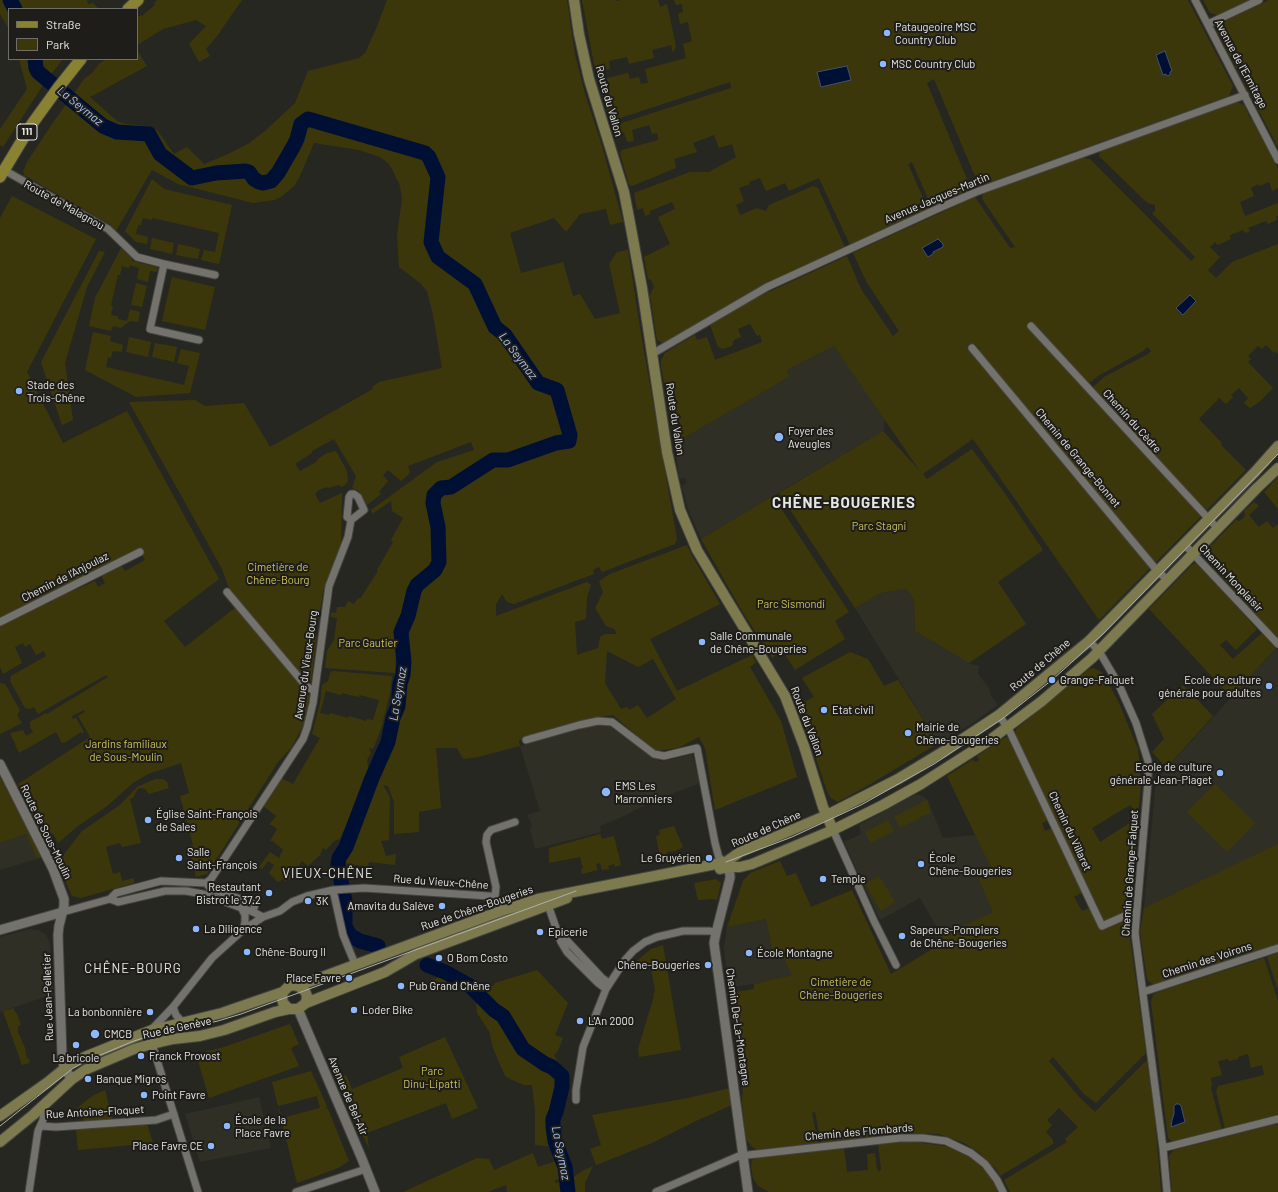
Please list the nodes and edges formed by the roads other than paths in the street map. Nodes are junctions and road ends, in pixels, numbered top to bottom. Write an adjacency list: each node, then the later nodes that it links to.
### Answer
1 (138, 0): 5 (main road)
2 (574, 0): 16 (main road, Route du Vallon)
3 (1195, 0): 6 (street, Avenue de l'Ermitage)
4 (1260, 0): 6 (street)
5 (129, 8)
6 (1208, 24): 8 (street, Avenue de l'Ermitage)
7 (80, 60): 10 (main road, Route de Malagnou / 111)
8 (1245, 94): 9 (street, Avenue de l'Ermitage); 16 (street, Avenue Jacques-Martin)
9 (1278, 160)
10 (2, 174): 11 (street, Route de Malagnou)
11 (164, 264): 12 (street, Route de Malagnou); 14 (street)
12 (215, 275)
13 (1032, 326): 20 (street, Chemin du Cèdre)
14 (199, 340)
15 (972, 348): 25 (street, Chemin de Grange-Bonnet)
16 (652, 354): 37 (main road, Route du Vallon)
17 (1278, 446): 20 (main road, Route de Chêne)
18 (1278, 468): 21 (main road)
19 (352, 520): 32 (street, Avenue du Vieux-Bourg)
20 (1208, 520): 21 (street, Chemin du Cèdre); 22 (main road, Route de Chêne)
21 (1218, 529): 24 (main road)
22 (1184, 544): 24 (street, Chemin Monplaisir); 25 (main road, Route de Chêne)
23 (140, 552): 28 (street, Chemin de l'Anjoulaz)
24 (1194, 553): 26 (main road); 30 (street, Chemin Monplaisir)
25 (1158, 571): 26 (street, Chemin de Grange-Bonnet); 29 (main road, Route de Chêne)
26 (1167, 580): 31 (main road)
27 (227, 592): 32 (street)
28 (0, 622)
29 (1090, 641): 31 (street, Chemin de Grange-Falquet); 33 (main road, Route de Chêne)
30 (1278, 644)
31 (1098, 651): 34 (main road); 48 (street, Chemin de Grange-Falquet)
32 (314, 691): 41 (street, Avenue du Vieux-Bourg)
33 (999, 714): 34 (street, Chemin du Villaret); 37 (main road, Route de Chêne)
34 (1008, 727): 39 (main road); 48 (street, Chemin du Villaret)
35 (526, 740): 40 (street)
36 (0, 764): 49 (street, Route de Sous-Moulin)
37 (827, 815): 39 (main road, Route du Vallon); 40 (main road, Route de Chêne)
38 (515, 822): 43 (street)
39 (833, 830): 40 (main road); 58 (street)
40 (727, 864): 45 (main road, Rue de Genève); 47 (main road, Rue de Chêne-Bougeries); 54 (street, Chemin De-La-Montagne)
41 (206, 883): 44 (street); 50 (street)
42 (335, 890): 43 (street, Rue du Vieux-Chêne); 51 (street, Rue du Vieux-Chêne); 57 (street)
43 (495, 898): 47 (street, Rue du Vieux-Chêne)
44 (110, 899): 46 (street); 49 (street)
45 (548, 905): 60 (street); 64 (main road, Rue de Genève)
46 (241, 908): 50 (street); 53 (street)
47 (500, 911): 56 (main road, Rue de Chêne-Bougeries)
48 (1136, 911): 62 (street, Chemin de Grange-Falquet)
49 (63, 912): 52 (street); 68 (street, Rue Jean-Pelletier)
50 (253, 912): 51 (street)
51 (264, 917): 53 (street, Rue du Vieux-Chêne)
52 (0, 930)
53 (243, 930): 63 (street, Rue du Vieux-Chêne)
54 (716, 933): 60 (street); 78 (street, Chemin De-La-Montagne)
55 (1278, 948): 62 (street, Chemin des Voirons)
56 (387, 953): 57 (main road, Rue de Genève)
57 (355, 964): 59 (main road, Rue de Genève)
58 (896, 965)
59 (298, 986): 61 (main road, Rue de Genève); 64 (main road)
60 (607, 986): 70 (street)
61 (283, 992): 64 (main road); 65 (main road, Rue de Genève)
62 (1143, 992): 77 (street, Chemin de Grange-Falquet)
63 (173, 1007): 65 (street); 66 (street, Rue du Vieux-Chêne)
64 (298, 1007): 67 (main road, Rue de Genève); 79 (street, Avenue de Bel-Air)
65 (182, 1022): 66 (main road, Rue de Genève)
66 (152, 1030): 68 (main road, Rue de Genève)
67 (152, 1044): 69 (main road, Rue de Genève); 72 (street)
68 (64, 1068): 69 (street, Rue Jean-Pelletier); 73 (main road, Rue de Genève)
69 (72, 1079): 71 (main road, Rue de Genève)
70 (576, 1100)
71 (44, 1104): 75 (street); 76 (main road, Rue de Genève)
72 (174, 1114): 75 (street, Rue Antoine-Floquet); 81 (street)
73 (0, 1116)
74 (1278, 1119): 77 (street)
75 (40, 1126): 80 (street)
76 (0, 1142)
77 (1163, 1148): 87 (street, Chemin de Grange-Falquet)
78 (743, 1156): 84 (street, Chemin des Flombards); 85 (street, Chemin De-La-Montagne); 86 (street, Chemin des Flombards)
79 (366, 1169): 82 (street); 83 (street, Avenue de Bel-Air)
80 (29, 1192)
81 (198, 1192)
82 (296, 1192)
83 (375, 1192)
84 (656, 1192)
85 (749, 1192)
86 (1004, 1192)
87 (1167, 1192)

